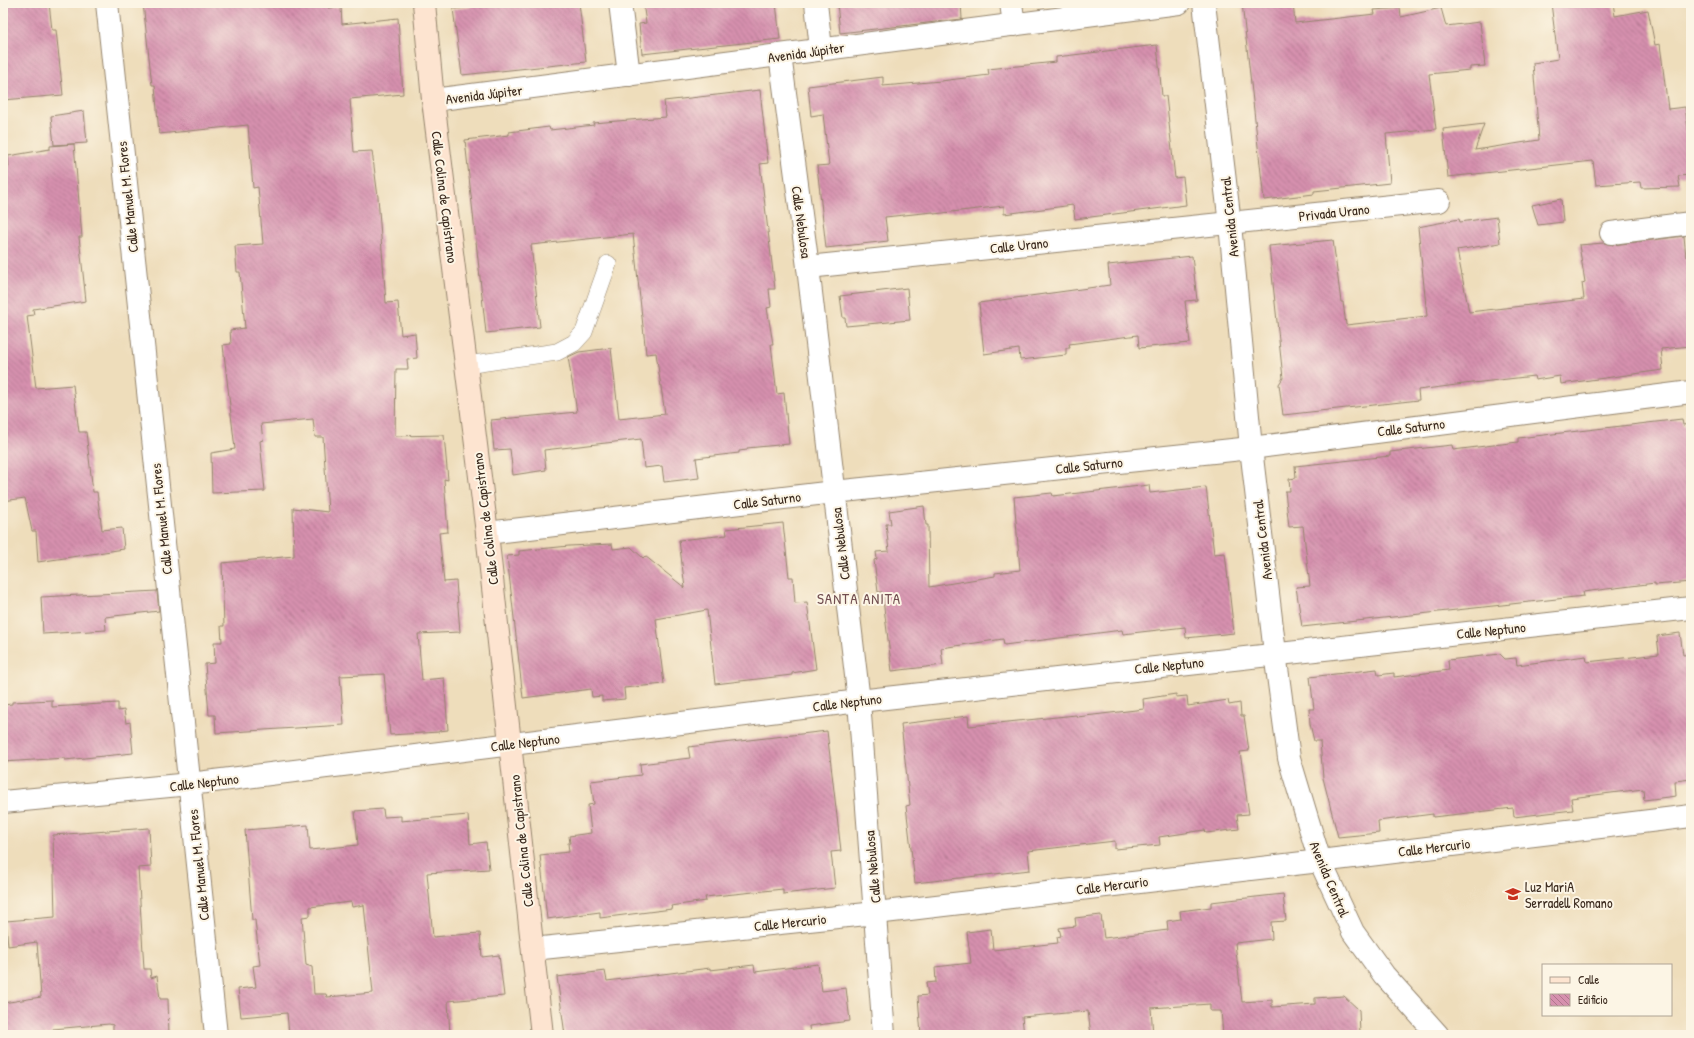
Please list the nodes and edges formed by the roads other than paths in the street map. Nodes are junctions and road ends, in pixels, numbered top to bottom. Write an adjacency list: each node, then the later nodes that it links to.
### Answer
1 (107, 3): 28 (street, Calle Manuel M. Flores)
2 (424, 3): 12 (main road, Calle Colina de Capistrano)
3 (620, 3): 11 (street)
4 (816, 3): 9 (street)
5 (1011, 3): 8 (street)
6 (1179, 3): 8 (street, Avenida Júpiter)
7 (1204, 3): 15 (street, Avenida Central)
8 (1014, 24): 9 (street, Avenida Júpiter)
9 (821, 49): 10 (street, Avenida Júpiter)
10 (780, 55): 11 (street, Avenida Júpiter); 18 (street, Calle Nebulosa)
11 (629, 75): 12 (street, Avenida Júpiter)
12 (433, 100): 19 (main road, Calle Colina de Capistrano)
13 (1439, 200): 15 (street, Privada Urano)
14 (1691, 223): 16 (street)
15 (1230, 224): 18 (street, Calle Urano); 21 (street, Avenida Central)
16 (1611, 233)
17 (608, 264): 19 (lane)
18 (808, 267): 22 (street, Calle Nebulosa)
19 (466, 365): 23 (main road, Calle Colina de Capistrano)
20 (1691, 392): 21 (street, Calle Saturno)
21 (1251, 448): 22 (street, Calle Saturno); 25 (street, Avenida Central)
22 (834, 492): 23 (street, Calle Saturno); 26 (street, Calle Nebulosa)
23 (487, 532): 27 (main road, Calle Colina de Capistrano)
24 (1691, 608): 25 (street, Calle Neptuno)
25 (1275, 653): 26 (street, Calle Neptuno); 31 (street, Avenida Central)
26 (859, 701): 27 (street, Calle Neptuno); 32 (street, Calle Nebulosa)
27 (511, 744): 28 (street, Calle Neptuno); 33 (main road, Calle Colina de Capistrano)
28 (190, 784): 29 (street, Calle Neptuno); 34 (street, Calle Manuel M. Flores)
29 (3, 802)
30 (1691, 816): 31 (street, Calle Mercurio)
31 (1320, 861): 32 (street, Calle Mercurio); 37 (street, Avenida Central)
32 (876, 913): 33 (street, Calle Mercurio); 36 (street, Calle Nebulosa)
33 (533, 949): 35 (main road, Calle Colina de Capistrano)
34 (216, 1035)
35 (542, 1035)
36 (884, 1035)
37 (1438, 1035)

